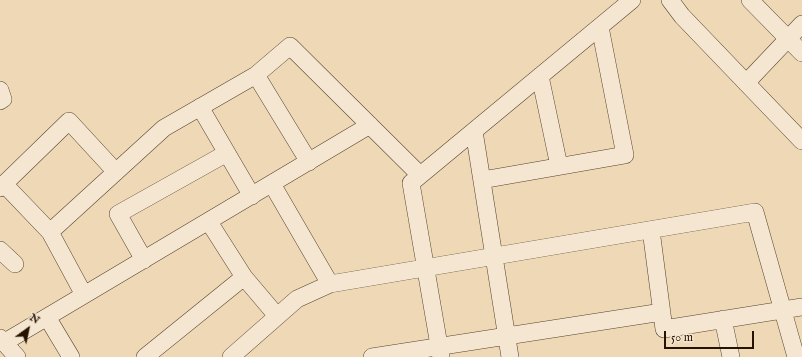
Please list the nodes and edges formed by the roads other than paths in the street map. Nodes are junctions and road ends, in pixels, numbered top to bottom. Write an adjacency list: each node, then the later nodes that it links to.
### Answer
1 (632, 0): 5 (street)
2 (670, 0): 10 (street)
3 (750, 0): 6 (street)
4 (802, 24): 6 (street)
5 (600, 27): 9 (street); 19 (street)
6 (788, 39): 7 (street); 10 (street)
7 (802, 53)
8 (256, 75): 13 (street); 14 (street); 18 (street)
9 (540, 76): 15 (street); 19 (street)
10 (746, 83): 16 (street)
11 (0, 90): 12 (street)
12 (0, 101)
13 (200, 107): 17 (street); 20 (street)
14 (370, 125): 18 (street); 21 (street)
15 (474, 131): 21 (street); 22 (street)
16 (802, 141)
17 (227, 153): 25 (street); 31 (street)
18 (308, 162): 23 (street)
19 (559, 166): 22 (street)
20 (116, 172): 24 (street); 28 (street)
21 (420, 175): 33 (street)
22 (482, 180): 30 (street)
23 (272, 184): 25 (street); 35 (street)
24 (2, 186): 28 (street)
25 (252, 196): 26 (street)
26 (209, 222): 31 (street); 34 (street)
27 (651, 230): 30 (street); 38 (street); 39 (street)
28 (50, 232): 36 (street)
29 (0, 250): 32 (street)
30 (494, 256): 33 (street); 43 (street)
31 (144, 260): 36 (street)
32 (15, 264)
33 (426, 268): 35 (street); 45 (street)
34 (244, 277): 40 (street); 48 (street)
35 (330, 284): 40 (street)
36 (84, 295): 41 (street)
37 (802, 307): 38 (street)
38 (782, 309): 42 (street); 53 (street)
39 (662, 312): 42 (street); 43 (street)
40 (278, 316): 49 (street)
41 (47, 317): 44 (street); 47 (street)
42 (723, 319): 52 (street)
43 (506, 336): 45 (street); 51 (street)
44 (3, 340): 46 (street)
45 (440, 352): 50 (street)
46 (17, 357)
47 (71, 357)
48 (145, 357)
49 (231, 357)
50 (372, 357)
51 (510, 357)
52 (731, 357)
53 (796, 357)

